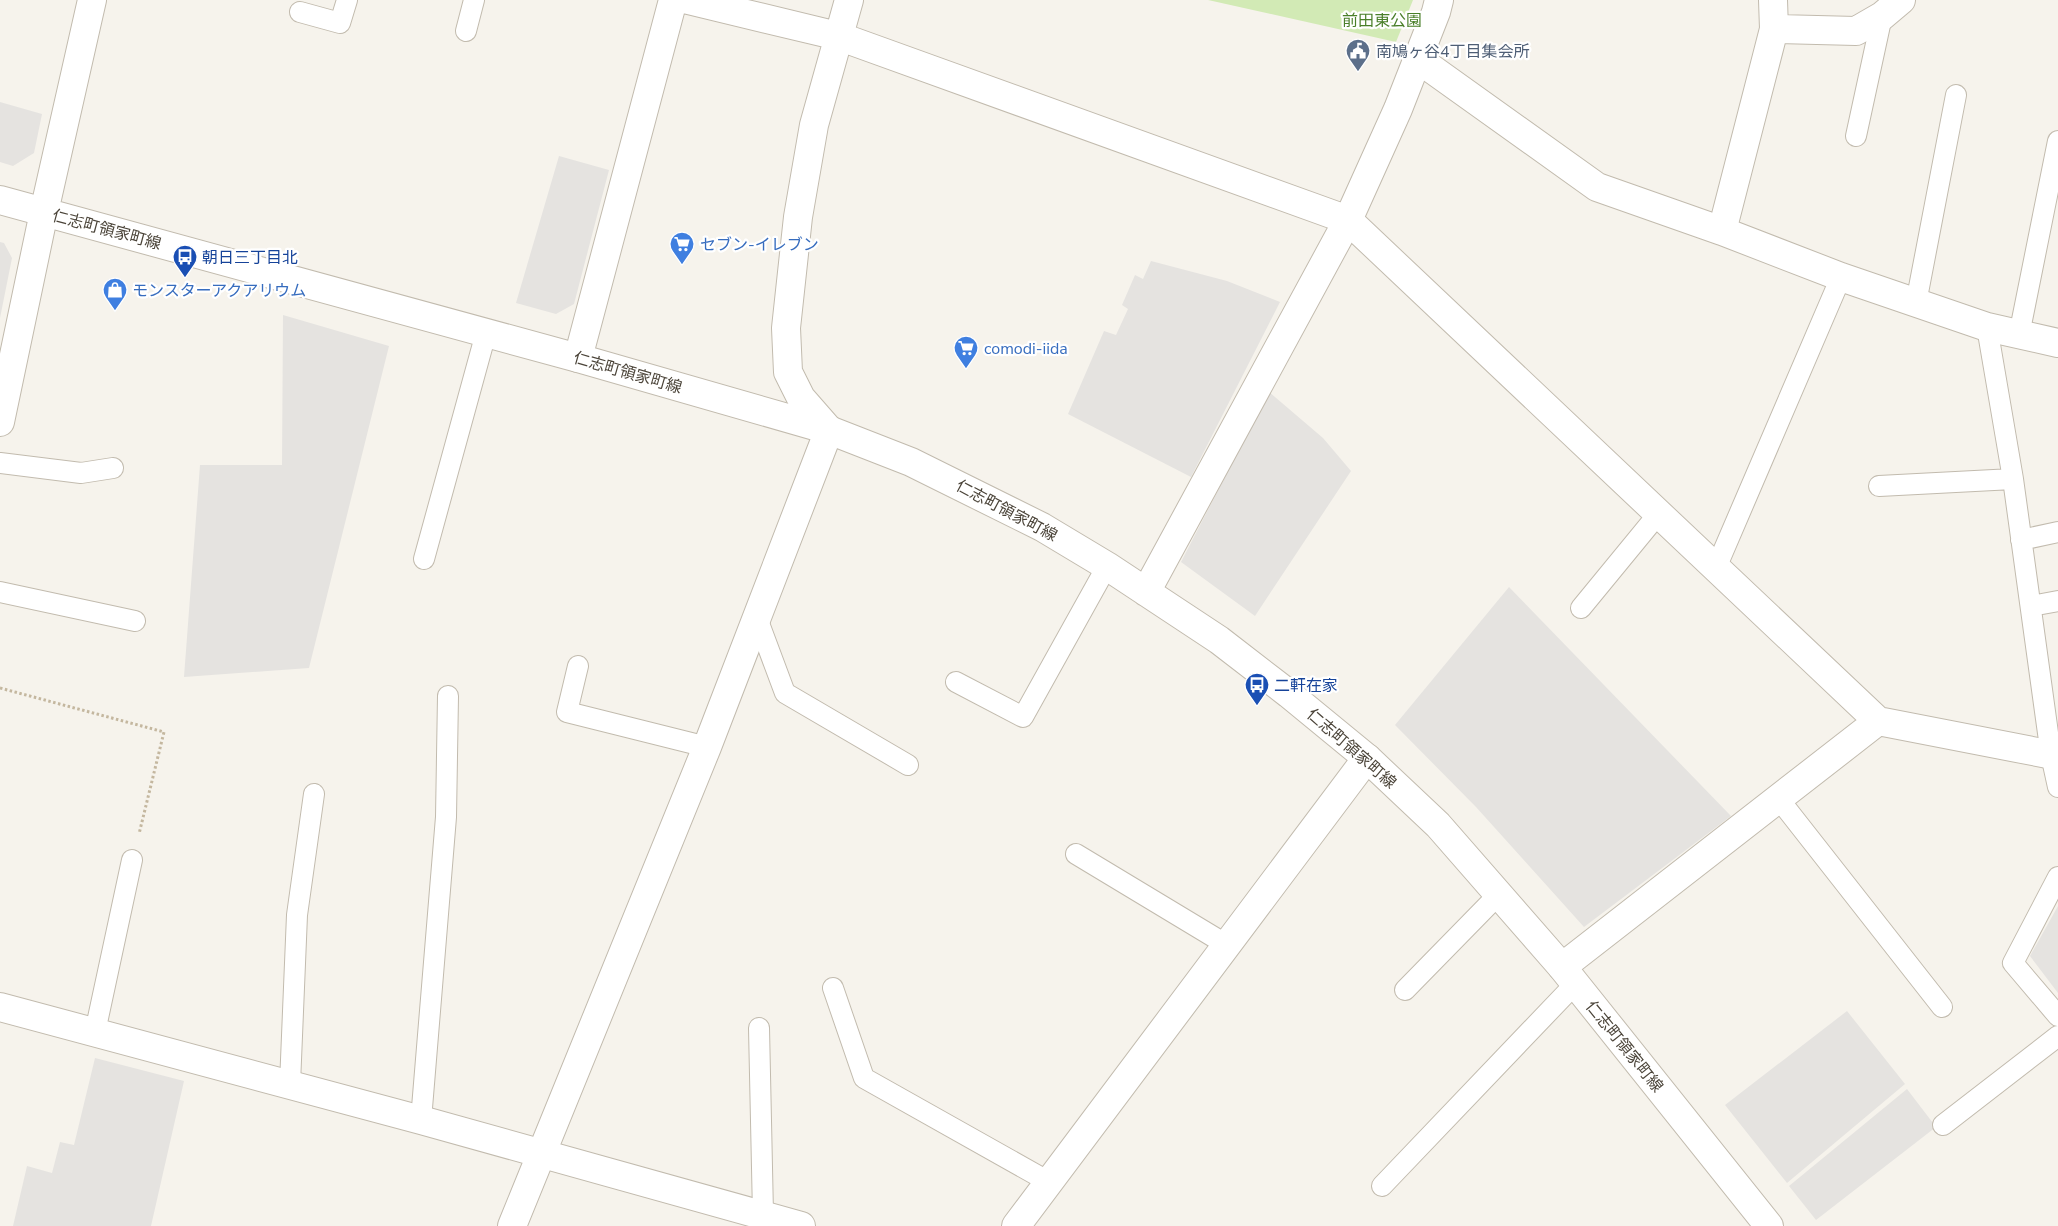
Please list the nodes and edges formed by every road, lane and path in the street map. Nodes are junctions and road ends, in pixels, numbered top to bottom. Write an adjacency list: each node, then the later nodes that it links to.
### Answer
1 (92, 0): 19 (street)
2 (347, 0): 10 (lane)
3 (474, 0): 12 (lane)
4 (673, 0): 28 (street)
5 (688, 0): 13 (street)
6 (849, 0): 13 (street)
7 (1439, 0): 14 (street)
8 (1774, 0): 11 (street)
9 (1892, 8): 11 (street); 16 (lane)
10 (300, 12)
11 (1774, 29): 21 (street)
12 (466, 31)
13 (838, 36): 20 (street); 30 (street)
14 (1418, 58): 20 (street); 21 (street)
15 (1956, 95): 23 (lane)
16 (1856, 136)
17 (2058, 141): 26 (lane)
18 (0, 200): 19 (street, 仁志町領家町線)
19 (44, 212): 25 (street, 仁志町領家町線); 29 (street)
20 (1348, 220): 35 (street); 42 (street)
21 (1722, 230): 22 (street)
22 (1841, 277): 23 (street); 40 (lane)
23 (1916, 302): 24 (street)
24 (1987, 327): 26 (street); 33 (lane)
25 (486, 333): 28 (street, 仁志町領家町線); 38 (lane)
26 (2019, 334): 27 (street)
27 (2058, 344)
28 (578, 358): 30 (street, 仁志町領家町線)
29 (0, 422)
30 (829, 430): 39 (street, 仁志町領家町線); 46 (street)
31 (0, 463): 32 (lane)
32 (113, 468)
33 (2013, 479): 34 (lane); 37 (lane)
34 (1880, 486)
35 (1659, 513): 40 (street); 45 (lane)
36 (2058, 532): 37 (lane)
37 (2021, 540): 44 (lane)
38 (424, 559)
39 (1107, 566): 42 (street, 仁志町領家町線); 49 (lane)
40 (1716, 568): 52 (street)
41 (0, 592): 47 (lane)
42 (1146, 592): 55 (street, 仁志町領家町線)
43 (2058, 601): 44 (lane)
44 (2031, 606): 54 (lane)
45 (1580, 608)
46 (757, 618): 53 (street); 56 (lane)
47 (135, 621)
48 (578, 666): 53 (lane)
49 (956, 682)
50 (0, 688): 61 (path)
51 (448, 696): 75 (lane)
52 (1878, 721): 54 (street); 59 (street)
53 (707, 747): 77 (street)
54 (2055, 756): 57 (lane)
55 (1367, 758): 63 (street, 仁志町領家町線); 64 (street)
56 (908, 764)
57 (2058, 787)
58 (314, 794): 74 (lane)
59 (1778, 798): 65 (street); 69 (lane)
60 (1076, 854): 64 (lane)
61 (132, 860): 72 (lane)
62 (2058, 877): 70 (lane)
63 (1498, 894): 65 (street, 仁志町領家町線); 67 (lane)
64 (1227, 945): 78 (street)
65 (1569, 976): 79 (lane); 84 (street, 仁志町領家町線)
66 (833, 988): 78 (lane)
67 (1405, 990)
68 (0, 1007): 72 (street)
69 (1942, 1007)
70 (2058, 1016)
71 (759, 1028): 80 (lane)
72 (95, 1032): 74 (street)
73 (2058, 1036): 76 (lane)
74 (290, 1084): 75 (street)
75 (421, 1120): 77 (street)
76 (1943, 1125)
77 (540, 1154): 80 (street); 81 (street)
78 (1049, 1182): 83 (street)
79 (1382, 1186)
80 (763, 1214): 82 (street)
81 (512, 1226)
82 (801, 1226)
83 (1016, 1226)
84 (1769, 1226)

